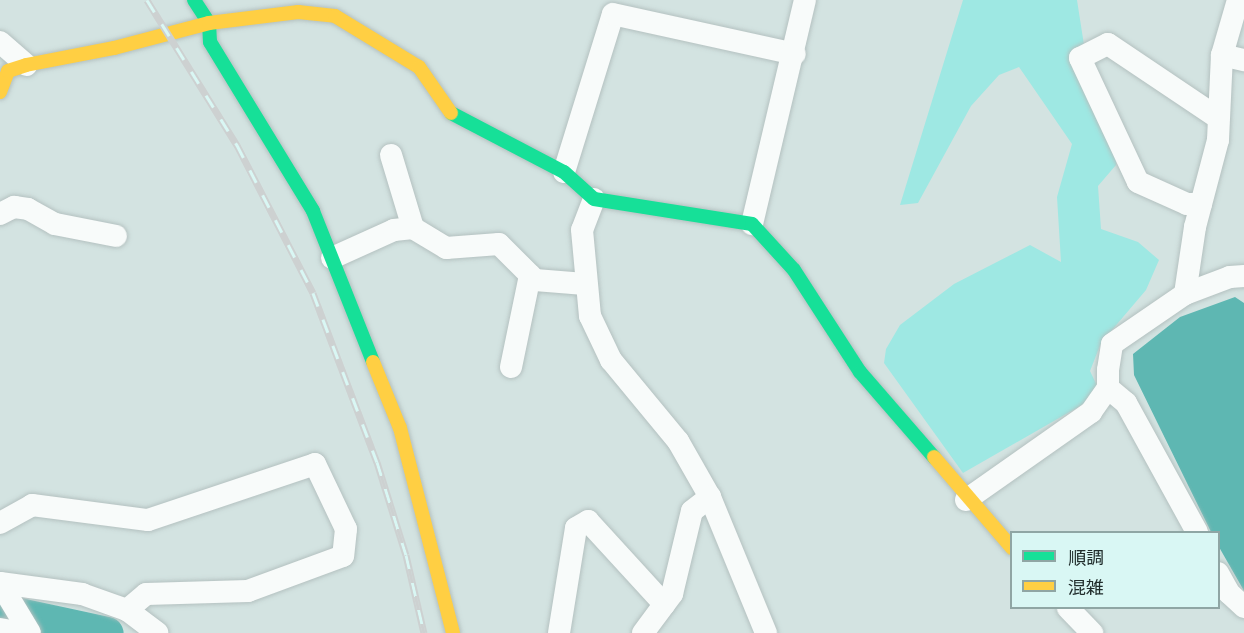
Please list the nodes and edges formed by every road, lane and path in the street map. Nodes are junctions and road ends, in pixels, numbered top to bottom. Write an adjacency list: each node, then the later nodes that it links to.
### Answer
1 (194, 0): 5 (street)
2 (805, 0): 7 (street)
3 (1238, 0): 8 (street)
4 (297, 6): 5 (street); 13 (street)
5 (209, 23): 9 (street); 20 (street)
6 (0, 42): 9 (street)
7 (795, 54): 13 (street); 17 (street)
8 (1233, 57): 11 (street)
9 (26, 65): 10 (street)
10 (0, 92)
11 (1218, 118): 15 (street); 15 (street)
12 (391, 155): 18 (street)
13 (564, 172): 14 (street)
14 (594, 199): 17 (street); 23 (street)
15 (1201, 204): 24 (street)
16 (0, 214): 19 (street)
17 (752, 224): 28 (street)
18 (413, 228): 20 (street); 21 (street)
19 (116, 236)
20 (332, 258): 42 (street)
21 (530, 275): 23 (street); 25 (street)
22 (1244, 276): 24 (street)
23 (585, 284): 27 (street)
24 (1185, 294): 26 (street)
25 (511, 367)
26 (1108, 388): 28 (street); 30 (street)
27 (710, 497): 34 (street); 45 (street)
28 (966, 500): 31 (street)
29 (0, 523): 37 (street)
30 (1196, 531)
31 (1010, 547)
32 (1220, 577): 35 (street)
33 (2, 587): 37 (street); 40 (street)
34 (664, 604): 43 (street); 44 (street)
35 (1244, 607)
36 (1069, 609): 46 (street)
37 (127, 610): 41 (street)
38 (0, 629): 39 (street)
39 (23, 633)
40 (30, 633)
41 (157, 633)
42 (453, 633)
43 (559, 633)
44 (643, 633)
45 (766, 633)
46 (1092, 633)

